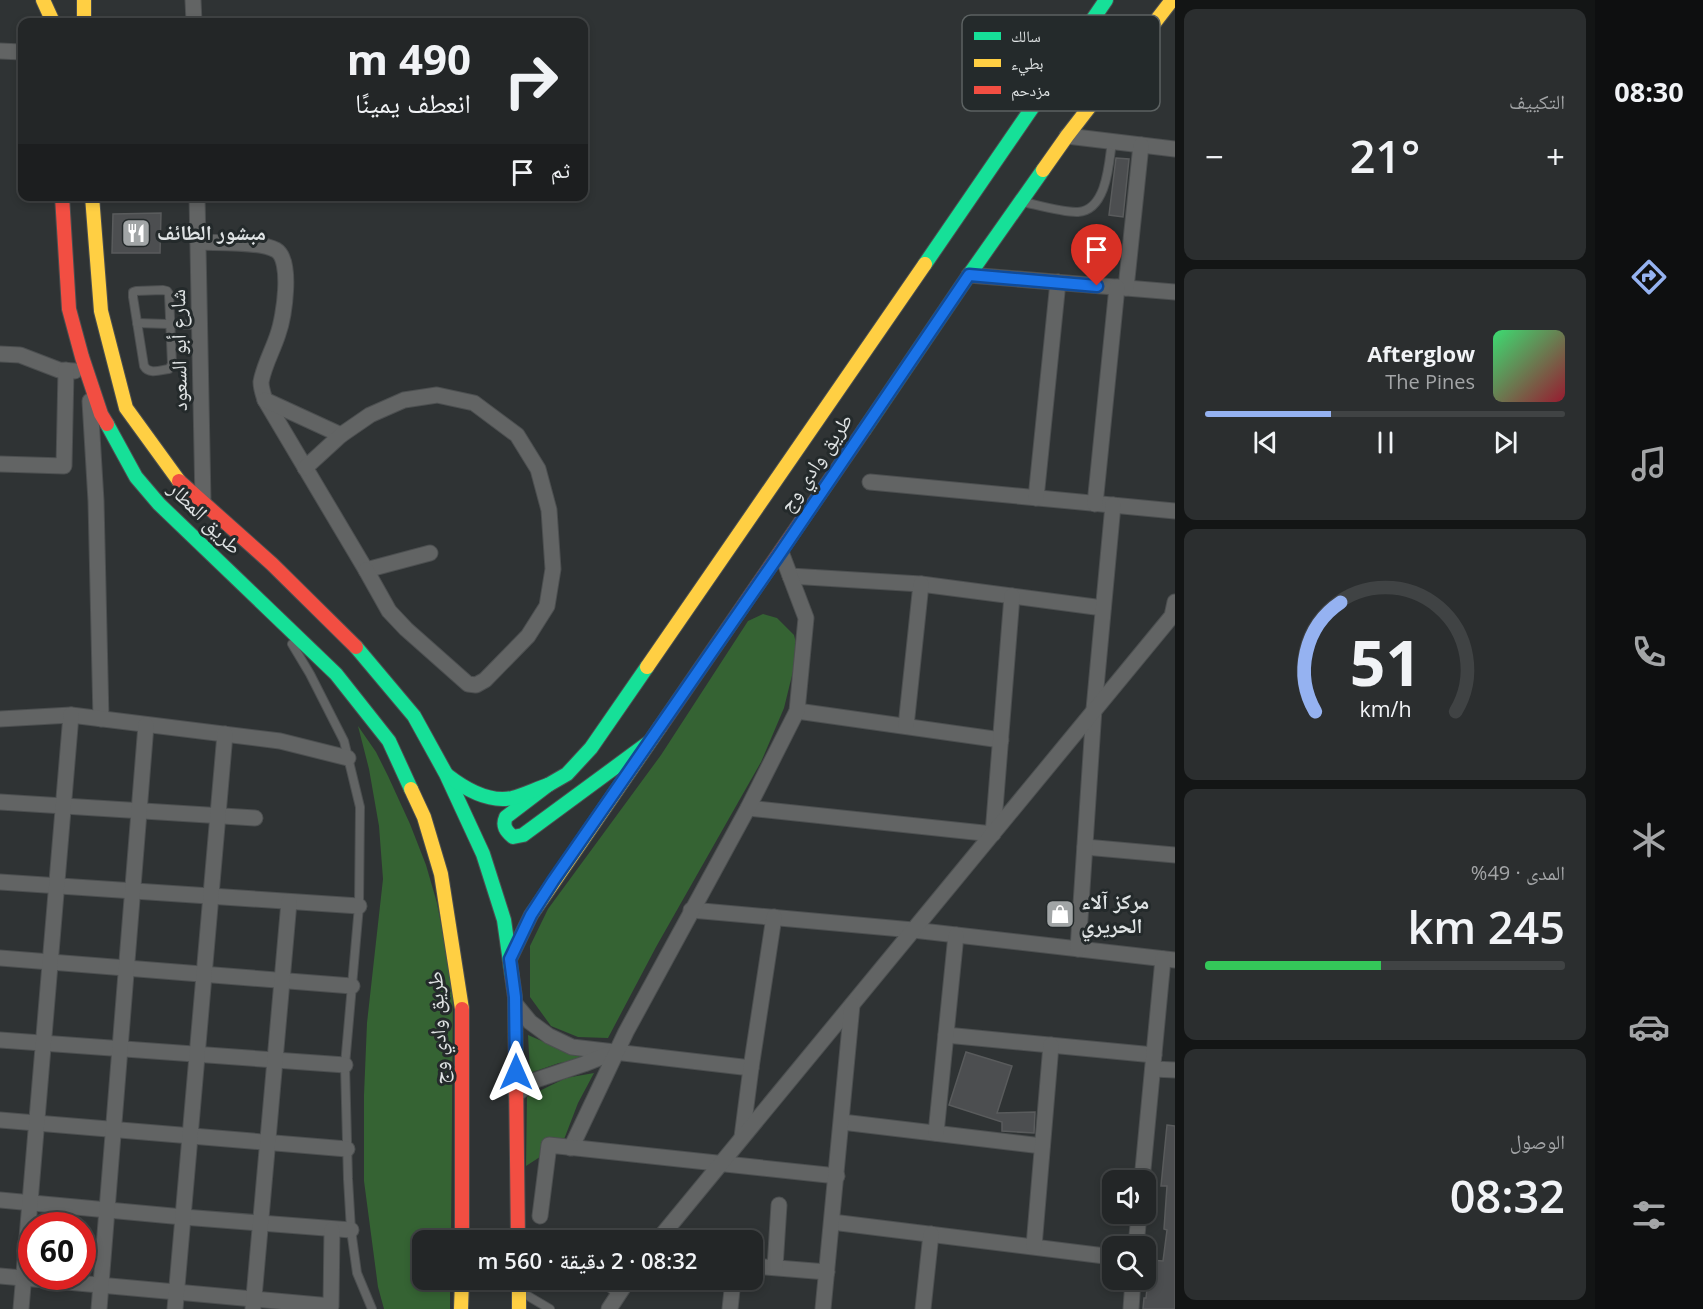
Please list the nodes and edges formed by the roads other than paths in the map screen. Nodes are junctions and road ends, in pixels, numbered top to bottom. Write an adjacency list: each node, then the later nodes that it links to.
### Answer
1 (43, 0): 9 (main road)
2 (52, 0): 10 (main road)
3 (82, 0): 11 (main road)
4 (193, 0): 12 (street)
5 (1106, 0): 7 (main road, طريق وادي وج)
6 (1172, 0): 8 (main road, طريق وادي وج)
7 (1096, 15)
8 (1160, 16)
9 (52, 18)
10 (54, 18)
11 (84, 18)
12 (194, 18)
13 (0, 51): 14 (street)
14 (18, 52)
15 (1030, 111): 67 (main road, طريق وادي وج)
16 (1086, 111): 17 (main road, طريق وادي وج)
17 (1067, 136): 18 (street); 24 (main road, طريق وادي وج)
18 (1112, 141): 19 (street); 24 (lane)
19 (1141, 145): 20 (street); 28 (street)
20 (1175, 149)
21 (62, 201): 35 (main road, طريق المطار)
22 (92, 201): 42 (main road, طريق المطار)
23 (197, 201): 25 (street, شارع أبو السعود)
24 (1021, 201): 26 (main road, طريق وادي وج)
25 (198, 242): 32 (street, شارع أبو السعود); 36 (street)
26 (969, 275): 27 (street); 46 (main road, طريق وادي وج)
27 (1058, 282): 28 (street); 41 (street)
28 (1121, 288): 29 (street); 43 (street)
29 (1175, 292)
30 (137, 323): 31 (lane); 31 (lane); 31 (lane)
31 (170, 324): 32 (lane)
32 (199, 325): 42 (street, شارع أبو السعود)
33 (0, 354): 34 (street)
34 (66, 370): 35 (street); 38 (street)
35 (88, 376): 54 (main road, طريق المطار); 59 (street)
36 (265, 400): 37 (street); 39 (street)
37 (341, 435): 39 (street); 48 (street)
38 (0, 464)
39 (305, 468): 48 (street)
40 (870, 482): 41 (street)
41 (1036, 498): 43 (street)
42 (202, 502): 66 (main road, طريق المطار)
43 (1095, 504): 44 (street)
44 (1113, 506): 45 (street); 52 (street)
45 (1175, 512)
46 (781, 552): 49 (street); 64 (main road, طريق وادي وج)
47 (430, 553): 48 (street)
48 (366, 570)
49 (790, 576): 50 (street); 56 (street)
50 (921, 584): 51 (street); 61 (street)
51 (1012, 596): 52 (street); 63 (street)
52 (1103, 608): 55 (street)
53 (1174, 611): 55 (street)
54 (275, 617): 65 (lane); 73 (main road, طريق المطار)
55 (1094, 709): 75 (street); 76 (street)
56 (797, 711): 61 (street); 70 (street)
57 (71, 716): 58 (street); 59 (street); 69 (street)
58 (0, 719)
59 (101, 719): 60 (street)
60 (146, 725): 62 (street); 71 (street)
61 (906, 726): 63 (street)
62 (225, 734): 65 (street); 72 (street)
63 (1001, 740): 75 (street)
64 (648, 743): 67 (main road); 90 (main road, طريق وادي وج)
65 (348, 758): 83 (lane)
66 (446, 774): 67 (main road); 90 (main road)
67 (548, 785)
68 (0, 802): 69 (street)
69 (64, 806): 71 (street); 79 (street)
70 (748, 808): 75 (street); 84 (street)
71 (139, 811): 72 (street); 80 (street)
72 (218, 816): 74 (street); 81 (street)
73 (424, 817): 137 (main road, طريق وادي وج)
74 (255, 818)
75 (993, 834): 86 (street)
76 (1085, 847): 77 (street); 88 (street)
77 (1175, 855)
78 (0, 882): 79 (street)
79 (57, 886): 80 (street); 92 (street)
80 (133, 891): 81 (street); 93 (street)
81 (211, 896): 82 (street); 94 (street)
82 (289, 902): 83 (street); 95 (street)
83 (359, 906): 96 (lane)
84 (692, 910): 85 (street); 104 (street)
85 (774, 917): 86 (street); 109 (street)
86 (914, 930): 87 (street); 98 (street)
87 (956, 935): 88 (street); 99 (street)
88 (1078, 949): 91 (street)
89 (0, 958): 92 (street)
90 (510, 959): 97 (main road)
91 (1169, 959): 107 (street)
92 (50, 962): 93 (street); 101 (street)
93 (126, 969): 94 (street); 103 (street)
94 (204, 975): 95 (street); 105 (street)
95 (282, 981): 96 (street); 106 (street)
96 (352, 986): 108 (lane)
97 (516, 1005): 104 (street); 111 (main road)
98 (852, 1005): 113 (street); 118 (street)
99 (946, 1035): 102 (street); 116 (street)
100 (0, 1040): 101 (street)
101 (43, 1043): 103 (street); 114 (street)
102 (1051, 1045): 107 (street); 120 (street)
103 (120, 1048): 105 (street); 115 (street)
104 (616, 1051): 109 (street); 111 (street); 121 (street)
105 (197, 1054): 106 (street); 117 (street)
106 (275, 1060): 108 (street); 119 (street)
107 (1153, 1062): 110 (street); 124 (street)
108 (345, 1065): 122 (lane)
109 (751, 1068): 118 (street)
110 (1175, 1070)
111 (516, 1094): 138 (main road)
112 (0, 1120): 114 (street)
113 (842, 1122): 116 (street); 125 (street)
114 (37, 1123): 115 (street); 127 (street)
115 (113, 1129): 117 (street); 129 (street)
116 (936, 1134): 120 (street)
117 (190, 1136): 119 (street); 132 (street)
118 (742, 1138): 123 (street)
119 (268, 1143): 122 (street); 134 (street)
120 (1042, 1146): 141 (street)
121 (572, 1148): 123 (street); 131 (street)
122 (347, 1149): 136 (lane)
123 (720, 1164): 125 (street); 139 (street)
124 (1143, 1170)
125 (837, 1176): 133 (street)
126 (0, 1200): 127 (street)
127 (30, 1202): 129 (street); 130 (street)
128 (779, 1205): 144 (street)
129 (107, 1209): 132 (street); 149 (street)
130 (29, 1212)
131 (540, 1216)
132 (183, 1217): 134 (street); 157 (street)
133 (832, 1222): 140 (street); 145 (street)
134 (261, 1224): 135 (street); 158 (street)
135 (332, 1230): 136 (street); 159 (street)
136 (351, 1230): 163 (lane)
137 (462, 1230)
138 (518, 1230)
139 (666, 1230)
140 (931, 1234): 141 (street); 170 (street)
141 (1034, 1246): 142 (street)
142 (1102, 1255)
143 (763, 1266): 144 (street)
144 (775, 1267): 145 (street)
145 (827, 1272): 169 (street)
146 (0, 1276): 147 (street)
147 (18, 1278)
148 (96, 1285): 149 (street)
149 (101, 1286): 157 (street); 161 (street)
150 (22, 1290): 160 (street)
151 (462, 1290): 164 (main road)
152 (519, 1290): 165 (main road)
153 (525, 1290): 166 (lane)
154 (621, 1290): 167 (street)
155 (732, 1290): 168 (street)
156 (1132, 1290): 171 (street)
157 (176, 1292): 158 (street); 162 (street)
158 (254, 1304): 159 (street)
159 (331, 1308)
160 (21, 1309)
161 (99, 1309)
162 (175, 1309)
163 (372, 1309)
164 (461, 1309)
165 (519, 1309)
166 (550, 1309)
167 (609, 1309)
168 (730, 1309)
169 (824, 1309)
170 (923, 1309)
171 (1131, 1309)

